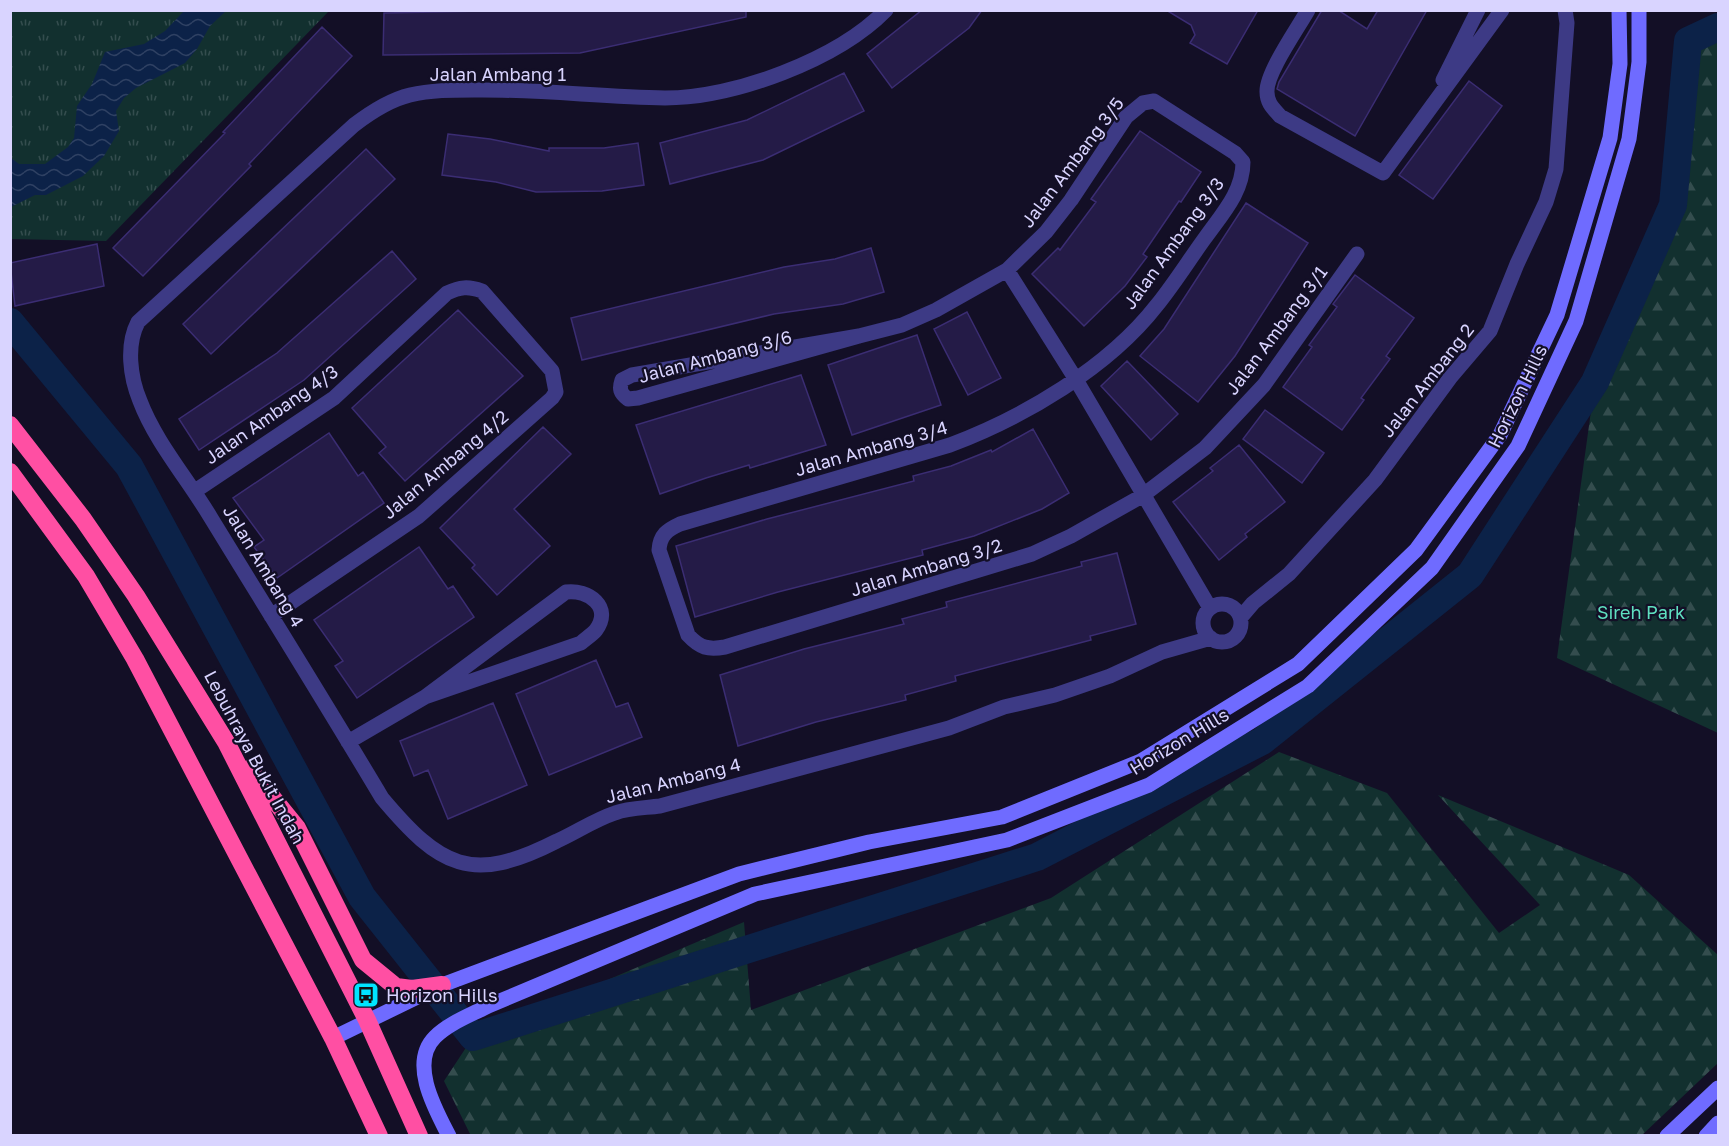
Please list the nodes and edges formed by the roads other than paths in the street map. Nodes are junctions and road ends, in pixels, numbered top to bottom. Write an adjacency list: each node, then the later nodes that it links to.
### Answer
1 (886, 10): 13 (street, Jalan Ambang 1)
2 (1308, 10): 9 (street)
3 (1478, 10): 9 (street)
4 (1502, 10): 9 (street)
5 (1565, 10): 22 (street, Jalan Ambang 2)
6 (1619, 10): 28 (street, Horizon Hills)
7 (1639, 10): 35 (street, Horizon Hills)
8 (1143, 103): 11 (street, Jalan Ambang 3/5); 15 (street, Jalan Ambang 3/3)
9 (1429, 107)
10 (1357, 254): 19 (street, Jalan Ambang 3/1)
11 (1006, 270): 14 (street, Jalan Ambang 3/6); 15 (street)
12 (447, 293): 18 (street, Jalan Ambang 4/3); 21 (street, Jalan Ambang 4/2)
13 (138, 322): 18 (street, Jalan Ambang 4)
14 (859, 336): 14 (street, Jalan Ambang 3/6)
15 (1076, 378): 19 (street); 24 (street, Jalan Ambang 3/4)
16 (10, 424): 26 (highway, Lebuhraya Bukit Indah)
17 (10, 472): 30 (highway)
18 (195, 491): 21 (street, Jalan Ambang 4)
19 (1142, 496): 20 (street); 24 (street, Jalan Ambang 3/2)
20 (1210, 608): 22 (street); 23 (street)
21 (271, 616): 27 (street, Jalan Ambang 4)
22 (1240, 617): 23 (street)
23 (1210, 638): 27 (street, Jalan Ambang 4)
24 (710, 650)
25 (425, 697): 25 (street); 27 (street)
26 (226, 742): 28 (highway); 29 (highway, Lebuhraya Bukit Indah)
27 (348, 742)
28 (442, 985): 29 (street, Horizon Hills)
29 (368, 1020): 30 (street, Horizon Hills); 34 (highway, Lebuhraya Bukit Indah)
30 (333, 1038): 33 (highway)
31 (1719, 1088): 36 (street)
32 (1719, 1123): 37 (street)
33 (379, 1136)
34 (419, 1136)
35 (449, 1136)
36 (1667, 1136)
37 (1706, 1136)

